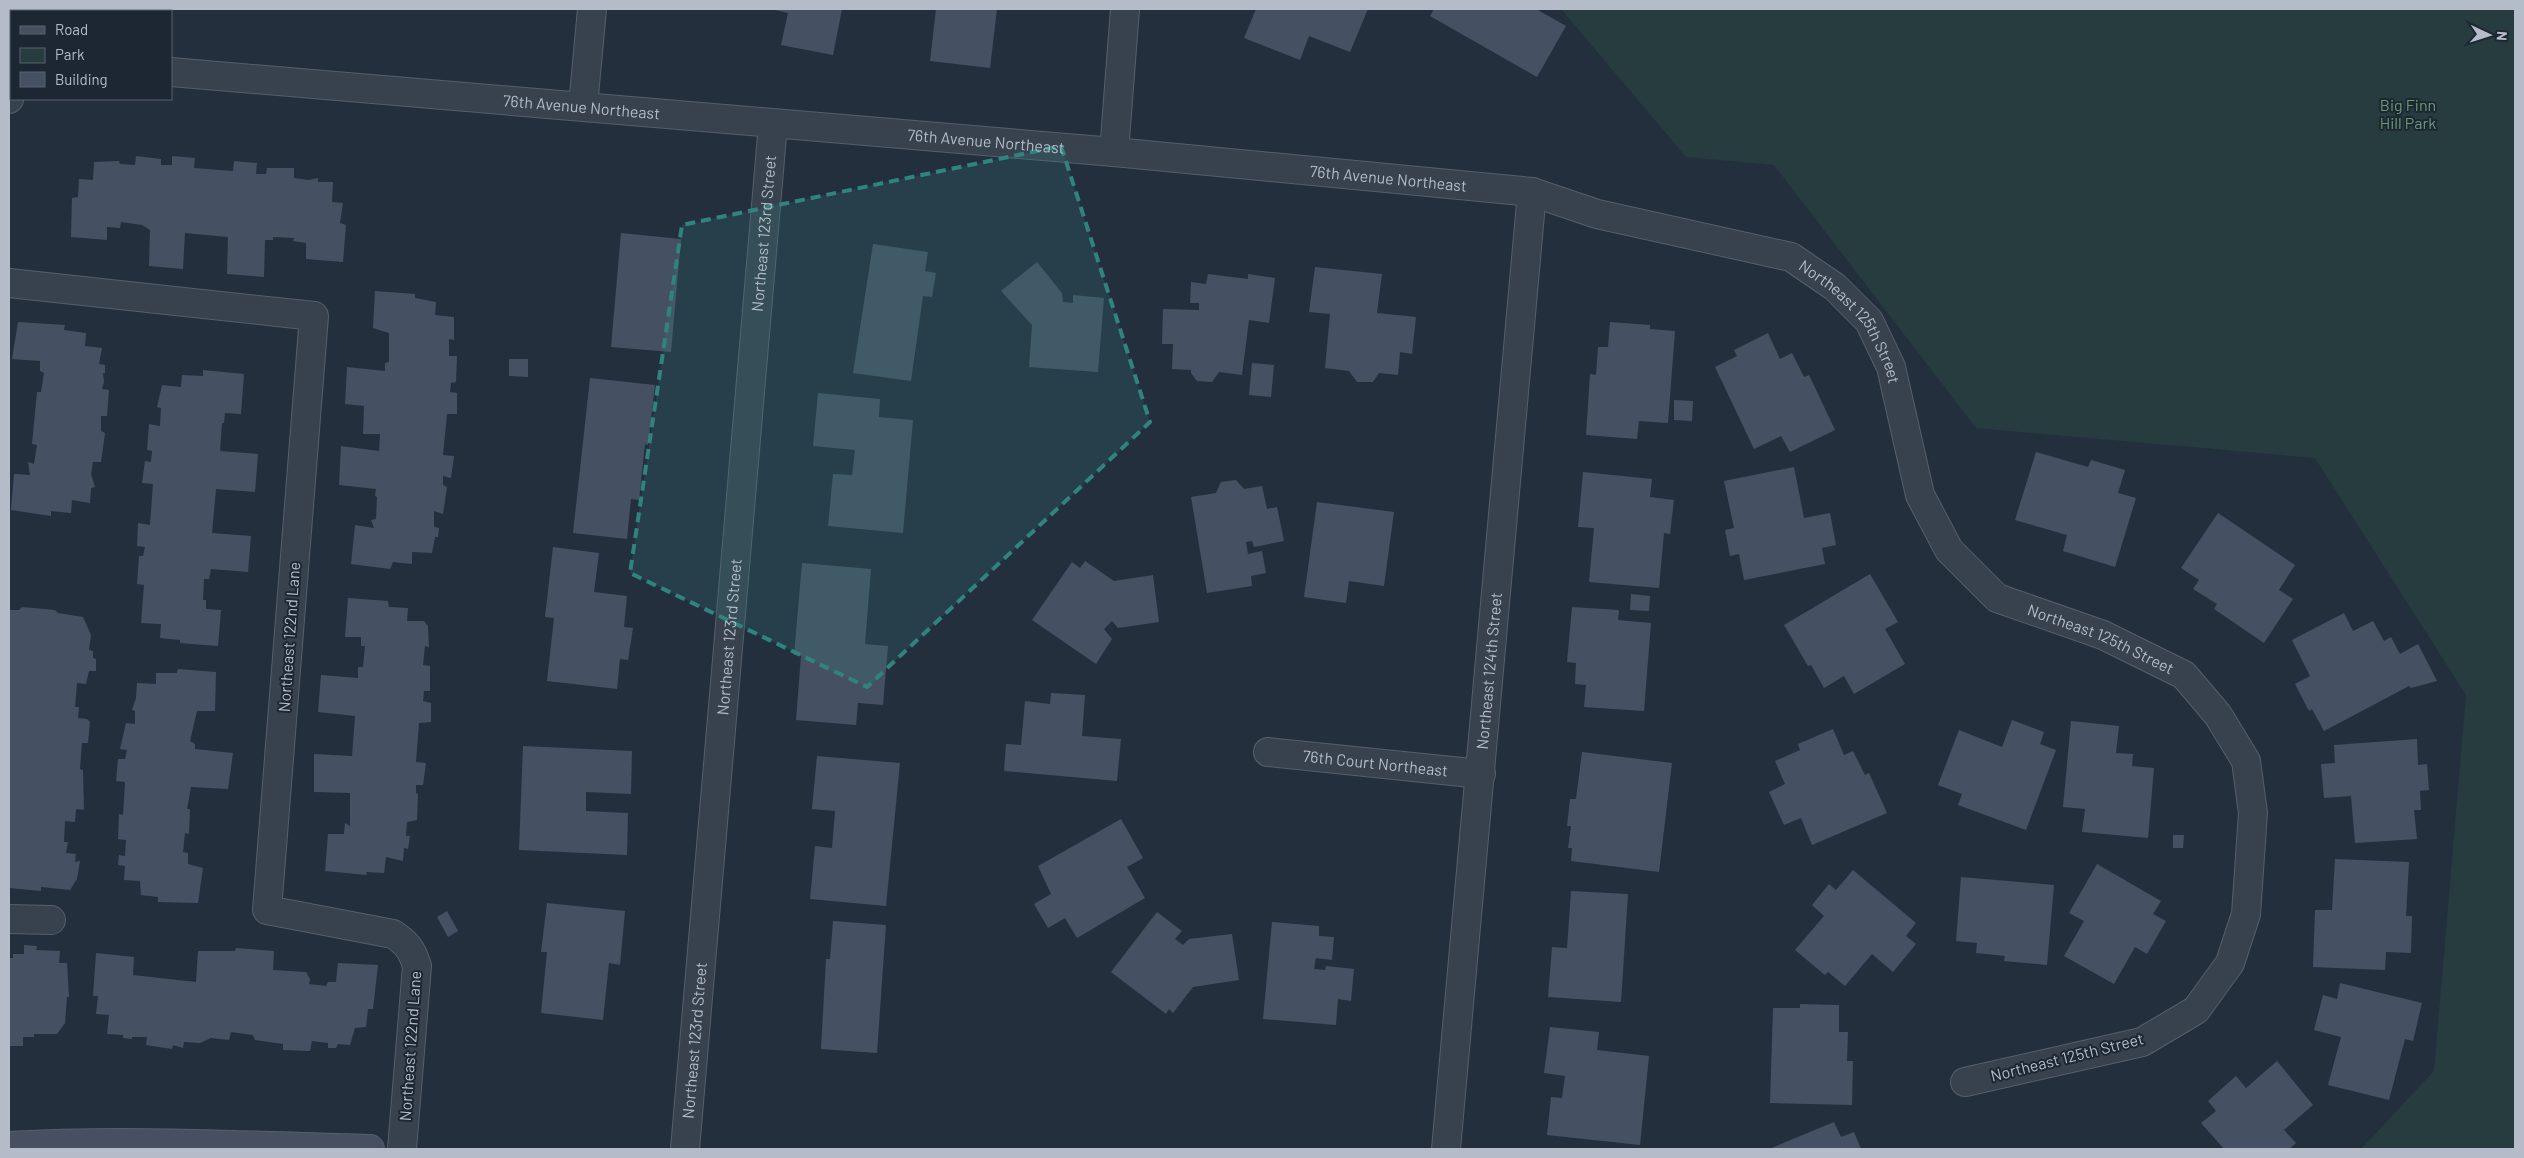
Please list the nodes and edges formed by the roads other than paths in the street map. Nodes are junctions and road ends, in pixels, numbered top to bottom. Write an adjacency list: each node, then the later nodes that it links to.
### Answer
1 (592, 9): 6 (street)
2 (1125, 9): 8 (street)
3 (172, 72): 6 (street, 76th Avenue Northeast)
4 (10, 84): 5 (street)
5 (9, 99)
6 (583, 106): 7 (street, 76th Avenue Northeast)
7 (773, 124): 8 (street, 76th Avenue Northeast); 20 (street, Northeast 123rd Street)
8 (1114, 152): 9 (street, 76th Avenue Northeast)
9 (1532, 192): 10 (street, 76th Avenue Northeast); 13 (street, Northeast 124th Street)
10 (1791, 257): 16 (street, Northeast 125th Street)
11 (9, 282): 19 (street, Northeast 122nd Lane)
12 (1268, 752): 13 (street, 76th Court Northeast)
13 (1481, 774): 21 (street, Northeast 124th Street)
14 (9, 918): 15 (street)
15 (51, 920)
16 (1965, 1082)
17 (9, 1146): 18 (main road)
18 (370, 1149)
19 (402, 1149)
20 (685, 1149)
21 (1446, 1149)

